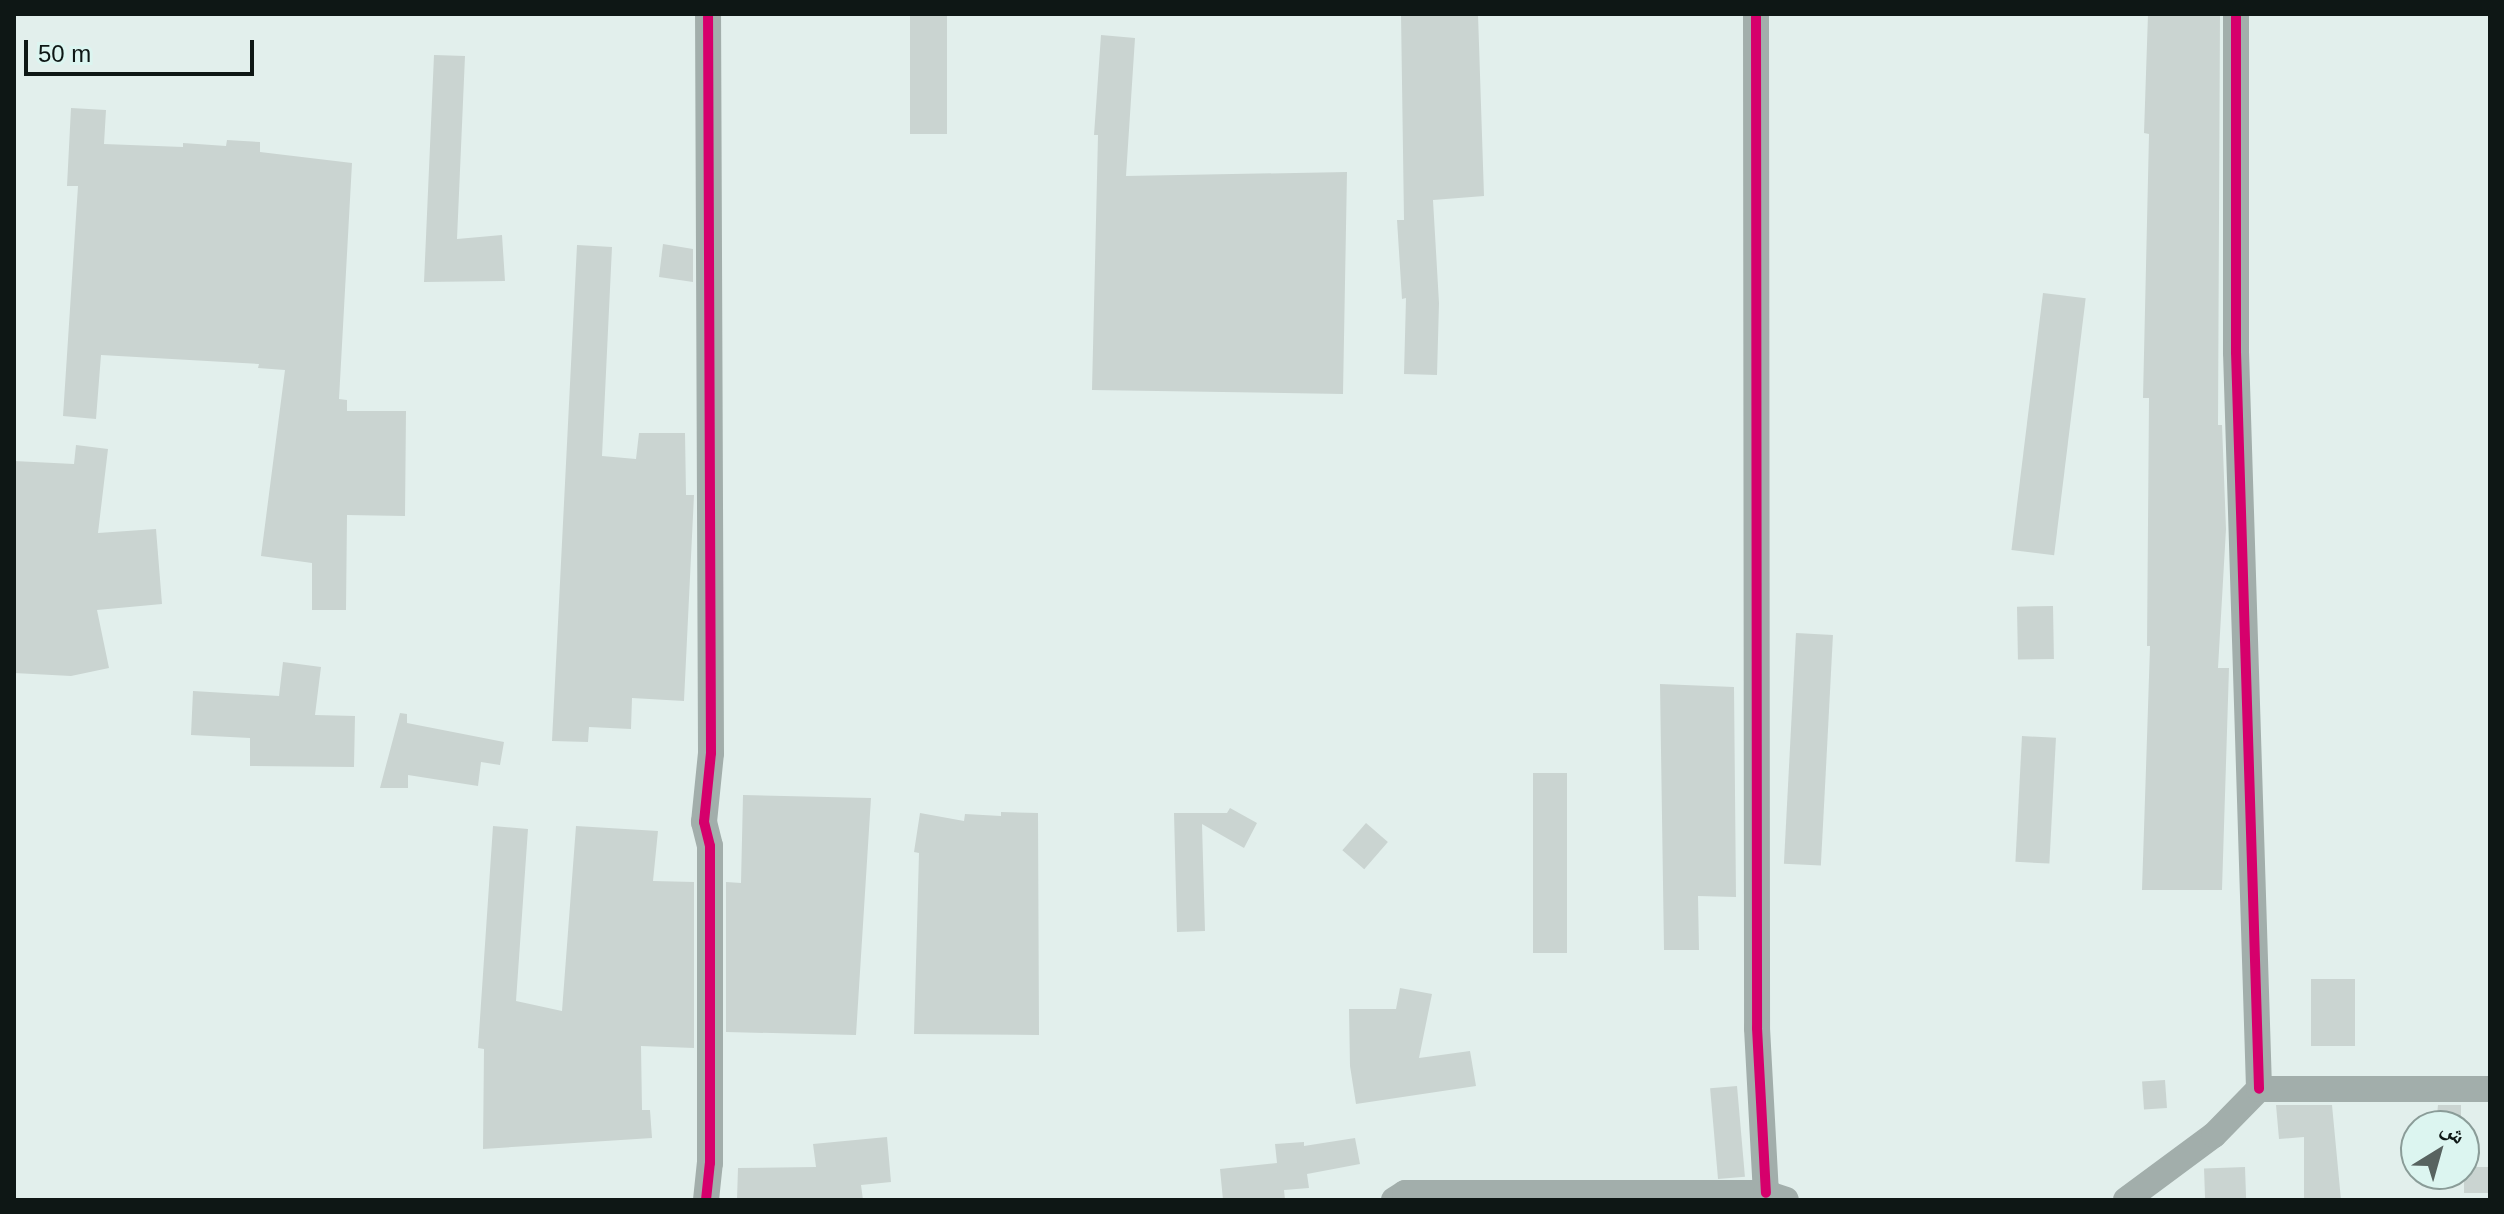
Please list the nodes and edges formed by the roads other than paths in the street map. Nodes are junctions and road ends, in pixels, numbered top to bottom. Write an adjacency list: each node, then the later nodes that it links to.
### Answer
1 (708, 14): 7 (street)
2 (1756, 14): 6 (street)
3 (2236, 14): 4 (street)
4 (2259, 1089): 5 (street); 9 (street)
5 (2490, 1089)
6 (1776, 1196): 8 (street)
7 (706, 1200)
8 (1394, 1200)
9 (2126, 1200)

